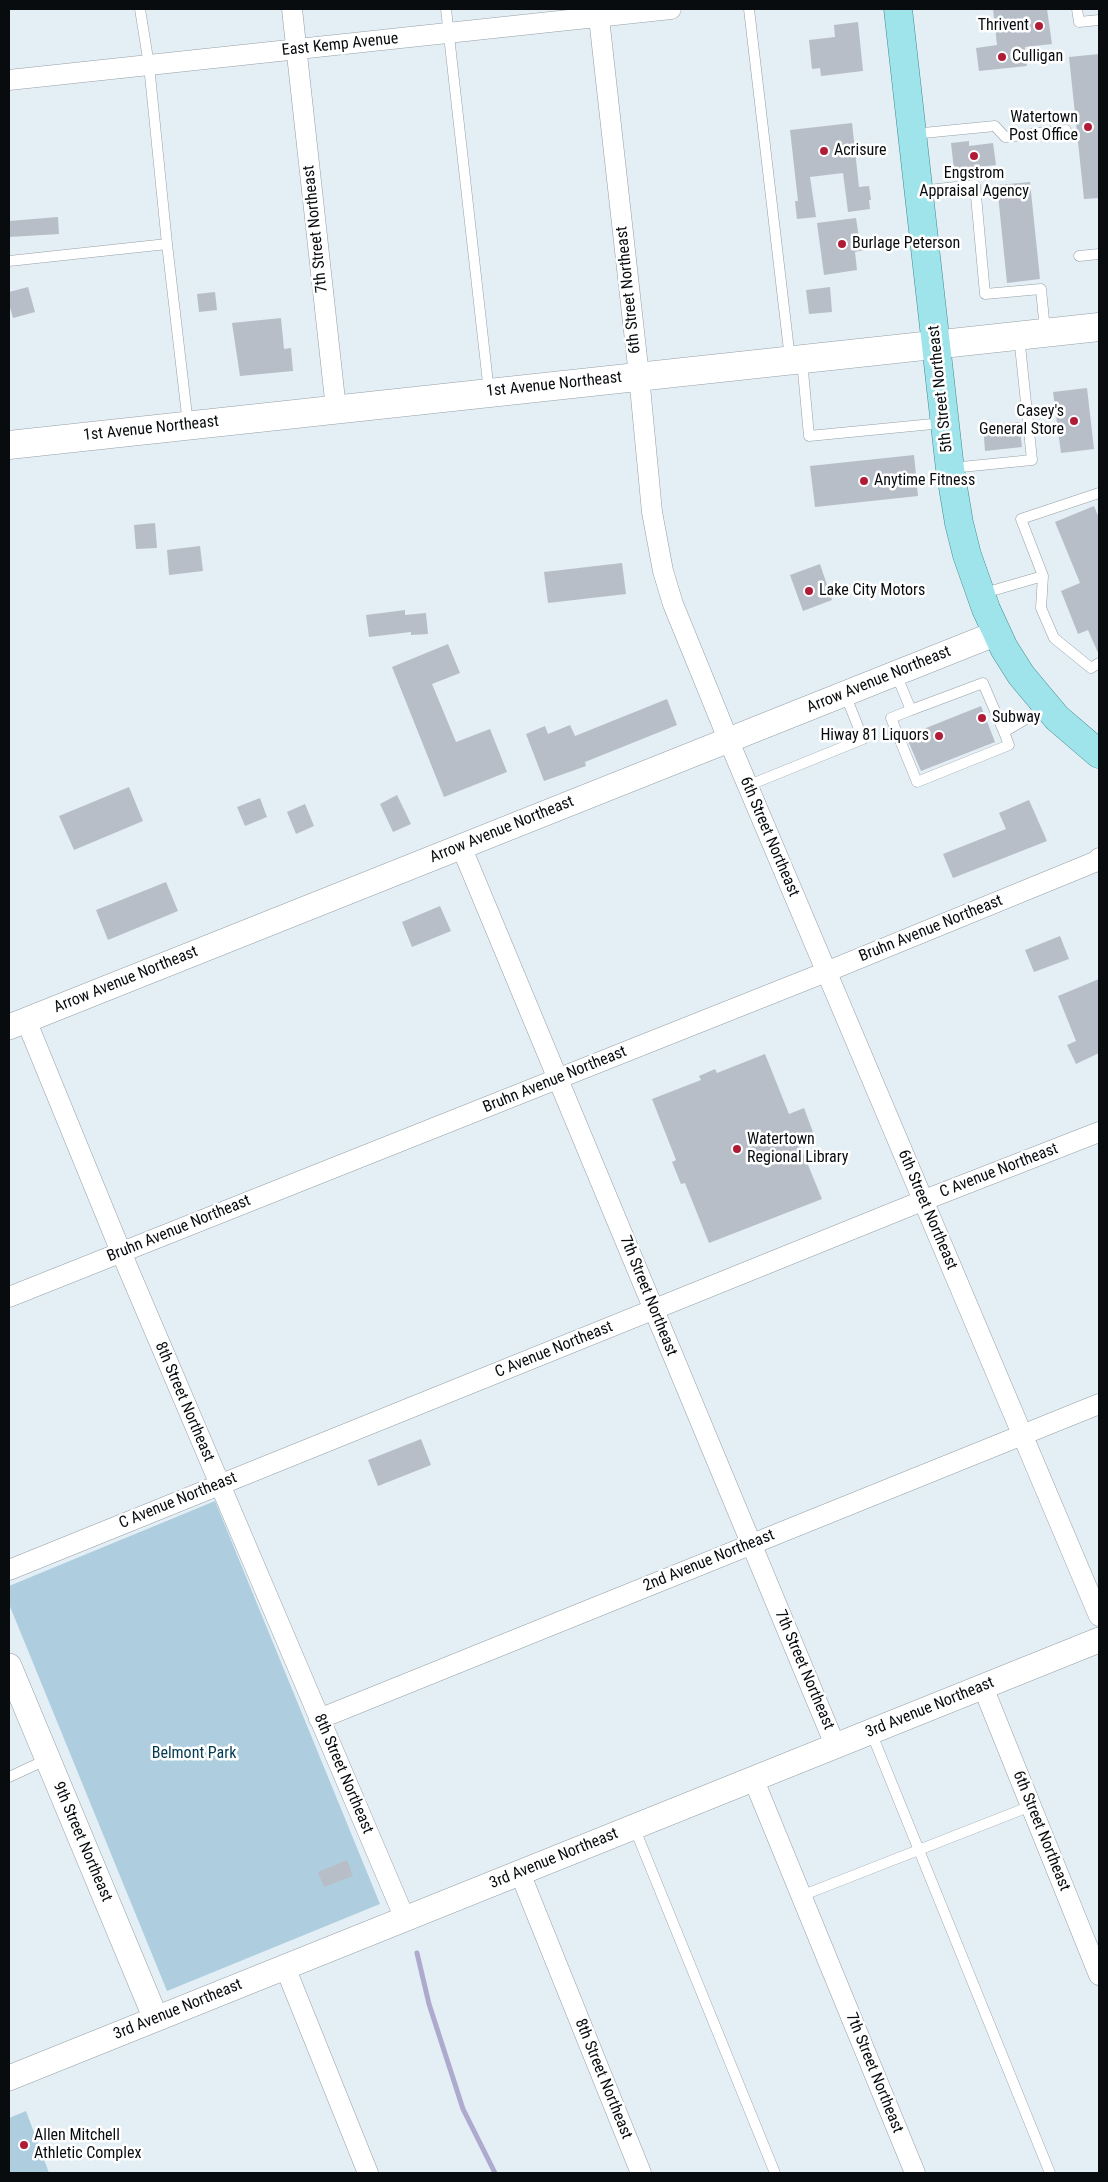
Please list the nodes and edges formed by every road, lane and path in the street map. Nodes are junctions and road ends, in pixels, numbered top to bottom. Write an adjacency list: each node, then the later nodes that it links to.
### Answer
1 (140, 9): 12 (lane)
2 (292, 9): 11 (street, 7th Street Northeast)
3 (446, 9): 10 (lane)
4 (672, 9): 8 (street, East Kemp Avenue)
5 (749, 9): 24 (lane)
6 (898, 9): 15 (main road, 5th Street Northeast)
7 (1077, 9): 9 (lane)
8 (598, 12): 10 (street, East Kemp Avenue); 25 (street, 6th Street Northeast)
9 (1099, 20)
10 (448, 33): 11 (street, East Kemp Avenue); 26 (lane)
11 (297, 50): 12 (street, East Kemp Avenue); 27 (street, 7th Street Northeast)
12 (149, 65): 13 (street, East Kemp Avenue); 17 (lane)
13 (9, 80)
14 (1066, 130): 15 (lane)
15 (913, 134): 16 (main road, 5th Street Northeast)
16 (919, 190): 22 (lane); 23 (main road, 5th Street Northeast)
17 (167, 244): 20 (lane); 29 (lane)
18 (1099, 254): 19 (lane)
19 (1079, 256)
20 (9, 261)
21 (1099, 327): 22 (main road, 1st Avenue Northeast)
22 (1032, 334): 23 (main road, 1st Avenue Northeast); 31 (lane)
23 (936, 344): 24 (main road, 1st Avenue Northeast); 28 (main road, 5th Street Northeast)
24 (796, 359): 25 (main road, 1st Avenue Northeast); 28 (lane)
25 (639, 376): 26 (main road, 1st Avenue Northeast); 42 (street, 6th Street Northeast)
26 (489, 392): 27 (main road, 1st Avenue Northeast)
27 (336, 409): 29 (main road, 1st Avenue Northeast)
28 (944, 423): 31 (main road, 5th Street Northeast)
29 (188, 425): 30 (main road, 1st Avenue Northeast)
30 (9, 445)
31 (950, 469): 34 (main road, 5th Street Northeast)
32 (1099, 493): 33 (lane)
33 (1043, 576): 34 (lane); 36 (lane)
34 (980, 594): 35 (main road, 5th Street Northeast)
35 (997, 634): 37 (street, Arrow Avenue Northeast); 39 (main road, 5th Street Northeast)
36 (1099, 663)
37 (895, 673): 38 (street, Arrow Avenue Northeast); 40 (lane)
38 (845, 693): 42 (street, Arrow Avenue Northeast); 44 (lane)
39 (1046, 706): 41 (lane); 43 (main road, 5th Street Northeast)
40 (910, 710): 41 (lane); 41 (lane)
41 (1004, 732)
42 (728, 740): 44 (street, 6th Street Northeast); 45 (street, Arrow Avenue Northeast)
43 (1099, 754)
44 (747, 786): 47 (street, 6th Street Northeast)
45 (461, 846): 48 (street, Arrow Avenue Northeast); 49 (street, 7th Street Northeast)
46 (1098, 862): 47 (street, Bruhn Avenue Northeast)
47 (826, 972): 49 (street, Bruhn Avenue Northeast); 51 (street, 6th Street Northeast)
48 (17, 1024): 52 (street, 8th Street Northeast)
49 (557, 1079): 52 (street, Bruhn Avenue Northeast); 54 (street, 7th Street Northeast)
50 (1099, 1132): 51 (street, C Avenue Northeast)
51 (922, 1201): 54 (street, C Avenue Northeast); 56 (street, 6th Street Northeast)
52 (121, 1252): 53 (street, Bruhn Avenue Northeast); 57 (street, 8th Street Northeast)
53 (9, 1297)
54 (654, 1309): 57 (street, C Avenue Northeast); 58 (street, 7th Street Northeast)
55 (1099, 1404): 56 (street, 2nd Avenue Northeast)
56 (1023, 1435): 58 (street, 2nd Avenue Northeast); 60 (street, 6th Street Northeast)
57 (219, 1485): 59 (street, C Avenue Northeast); 64 (street, 8th Street Northeast)
58 (751, 1544): 64 (street, 2nd Avenue Northeast); 66 (street, 7th Street Northeast)
59 (9, 1570)
60 (1099, 1616)
61 (1099, 1640): 63 (street, 3rd Avenue Northeast)
62 (9, 1666): 67 (street, 9th Street Northeast)
63 (983, 1687): 65 (street, 3rd Avenue Northeast); 70 (street, 6th Street Northeast)
64 (319, 1719): 75 (street, 8th Street Northeast)
65 (870, 1731): 66 (street, 3rd Avenue Northeast); 72 (lane)
66 (835, 1745): 69 (street, 3rd Avenue Northeast)
67 (48, 1760): 68 (lane); 78 (street, 9th Street Northeast)
68 (9, 1777)
69 (753, 1778): 71 (street, 3rd Avenue Northeast); 74 (street, 7th Street Northeast)
70 (1031, 1806): 72 (lane); 77 (street, 6th Street Northeast)
71 (634, 1826): 73 (street, 3rd Avenue Northeast); 82 (lane)
72 (918, 1850): 74 (lane); 84 (lane)
73 (520, 1872): 75 (street, 3rd Avenue Northeast); 81 (street, 8th Street Northeast)
74 (801, 1896): 83 (street, 7th Street Northeast)
75 (405, 1920): 76 (street, 3rd Avenue Northeast)
76 (284, 1967): 78 (street, 3rd Avenue Northeast); 80 (street)
77 (1099, 1976)
78 (156, 2019): 79 (street, 3rd Avenue Northeast)
79 (10, 2073)
80 (368, 2173)
81 (641, 2173)
82 (775, 2173)
83 (915, 2173)
84 (1050, 2173)

